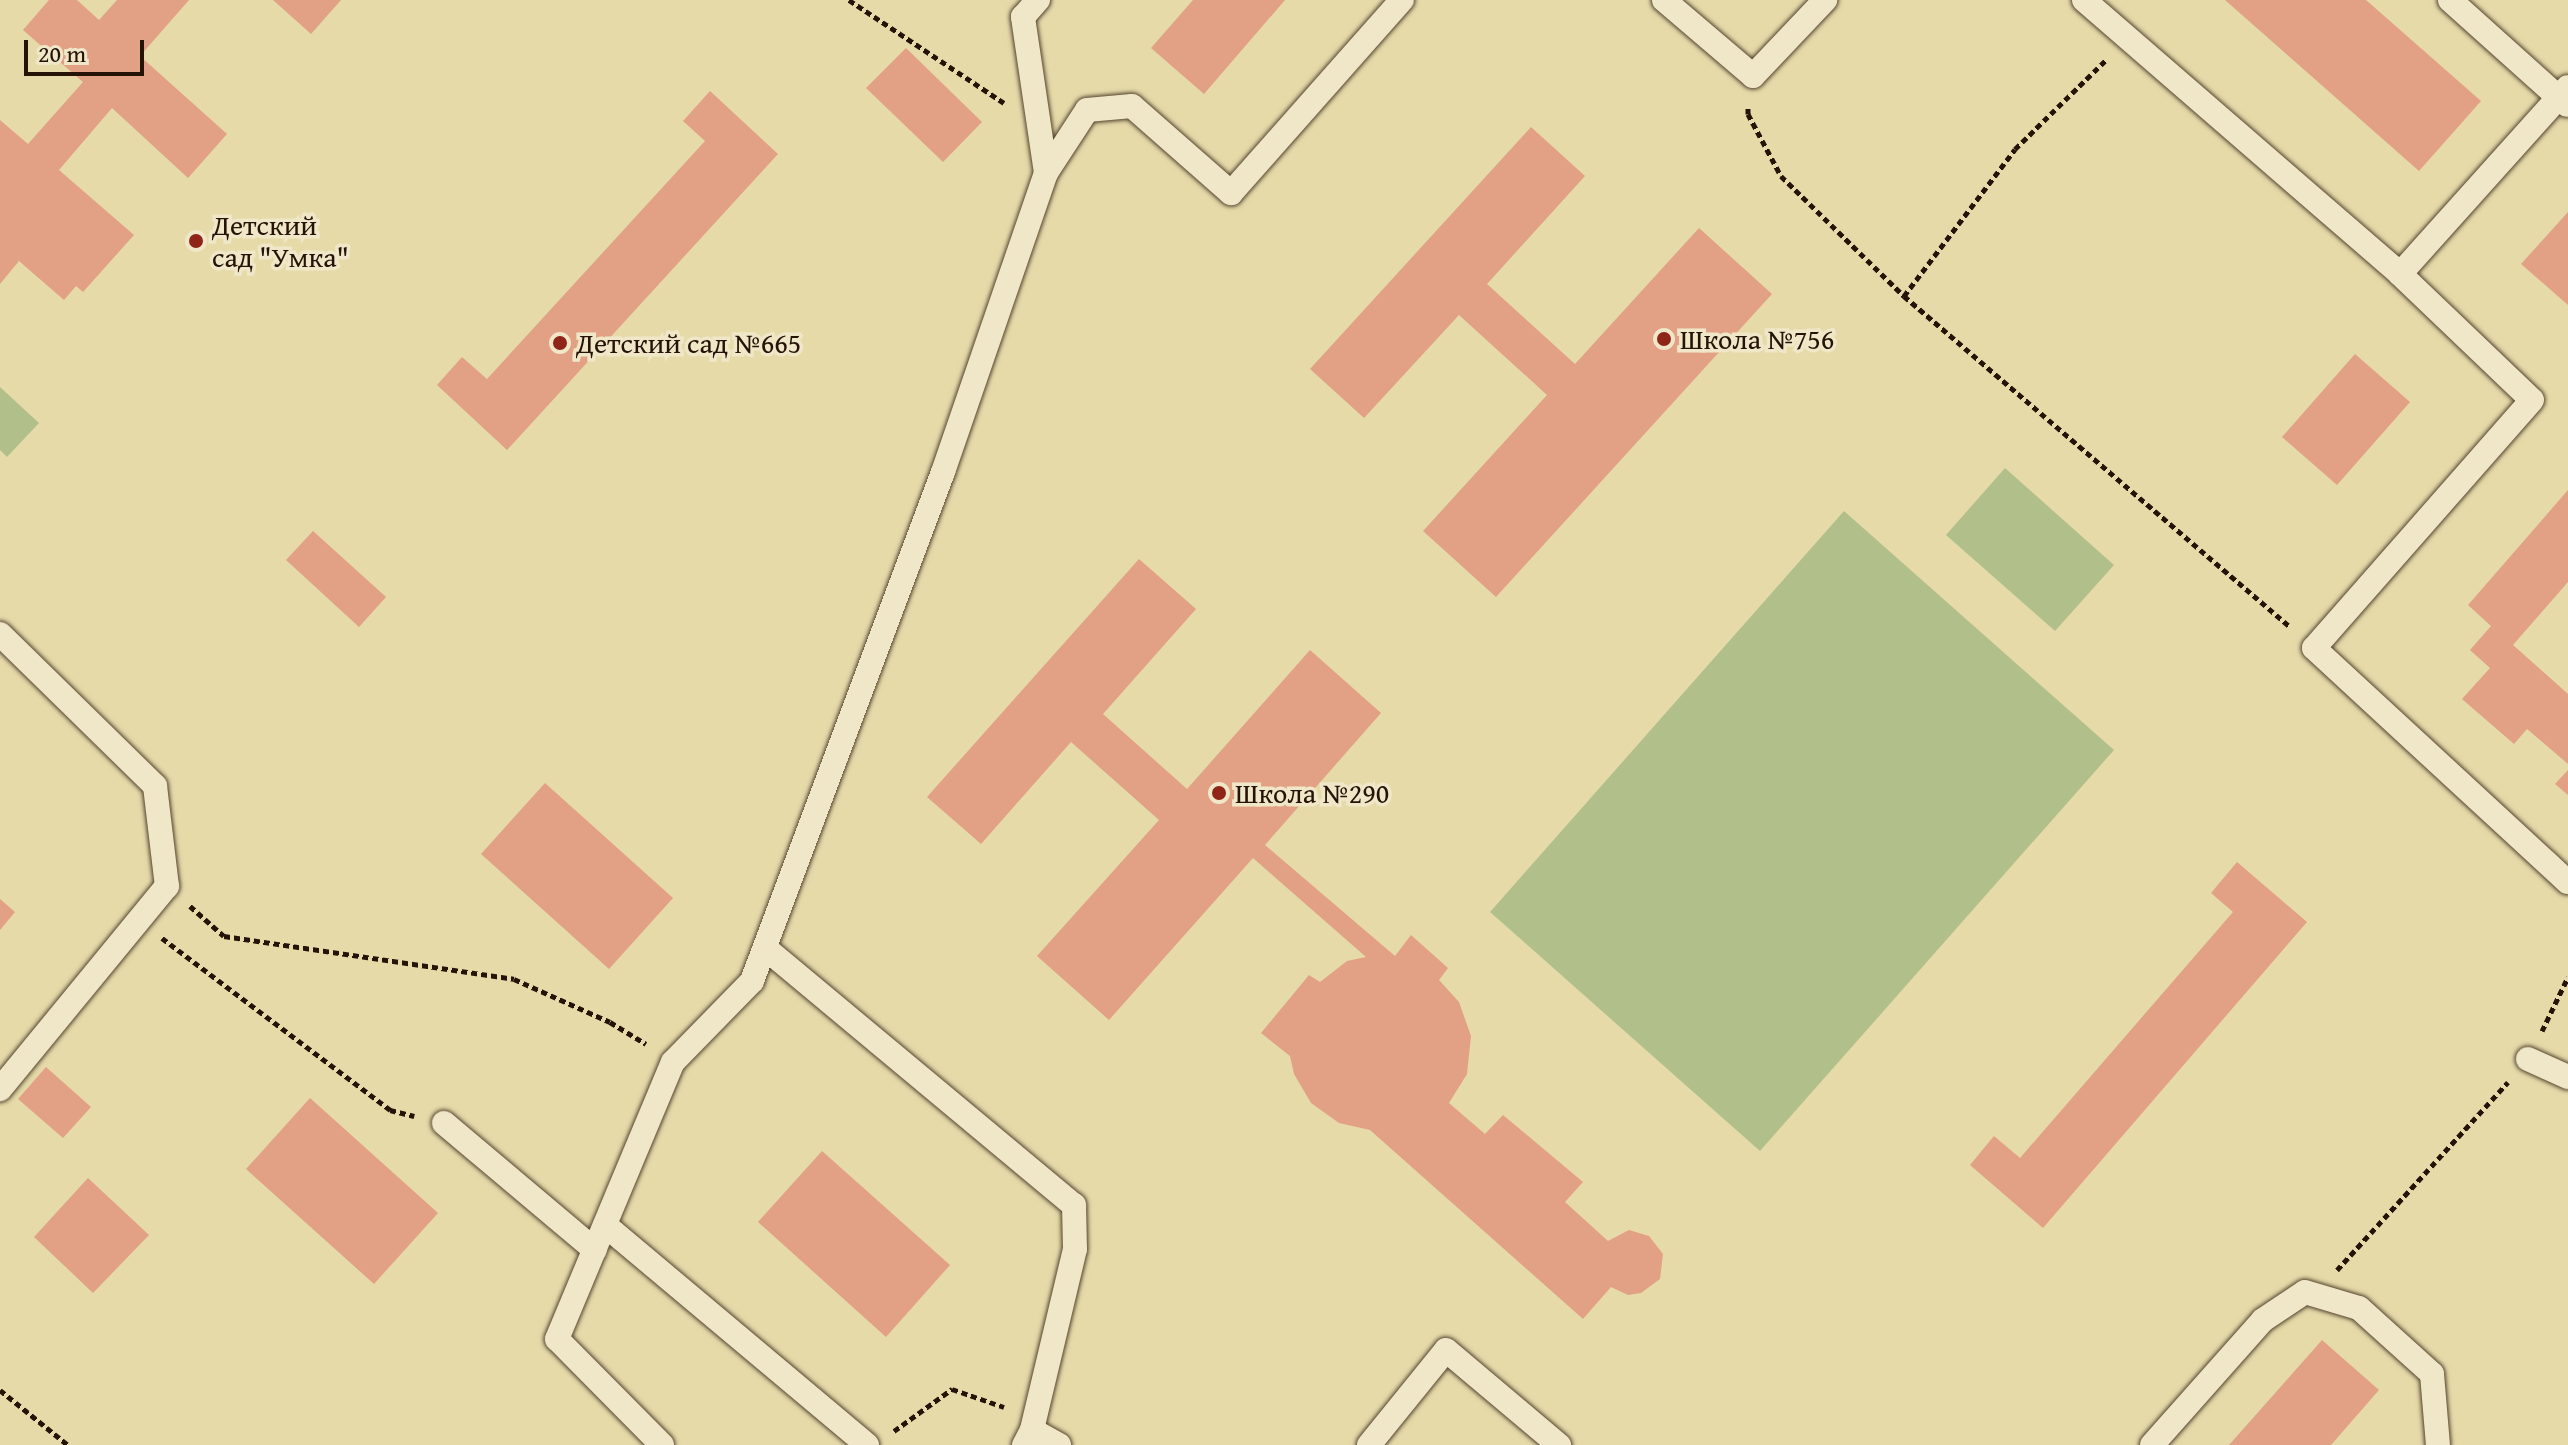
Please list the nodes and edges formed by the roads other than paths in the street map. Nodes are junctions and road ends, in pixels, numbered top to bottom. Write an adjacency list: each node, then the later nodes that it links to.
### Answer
1 (1402, 0): 8 (lane)
2 (1664, 0): 3 (lane)
3 (1825, 0)
4 (2084, 0): 9 (lane)
5 (2450, 0): 7 (lane)
6 (1022, 6): 8 (lane)
7 (2565, 97): 9 (lane)
8 (1046, 173): 12 (lane)
9 (2400, 274): 11 (lane)
10 (0, 634): 14 (lane)
11 (2568, 882)
12 (765, 948): 17 (lane); 19 (lane)
13 (2528, 1059): 15 (lane)
14 (4, 1074)
15 (2568, 1077)
16 (444, 1123): 18 (lane)
17 (605, 1225): 18 (lane); 20 (lane)
18 (595, 1250): 21 (lane)
19 (1030, 1431): 22 (lane)
20 (878, 1440)
21 (662, 1445)
22 (1059, 1445)
23 (1369, 1445): 24 (lane)
24 (1559, 1445)
25 (2152, 1445): 26 (lane)
26 (2438, 1445)

